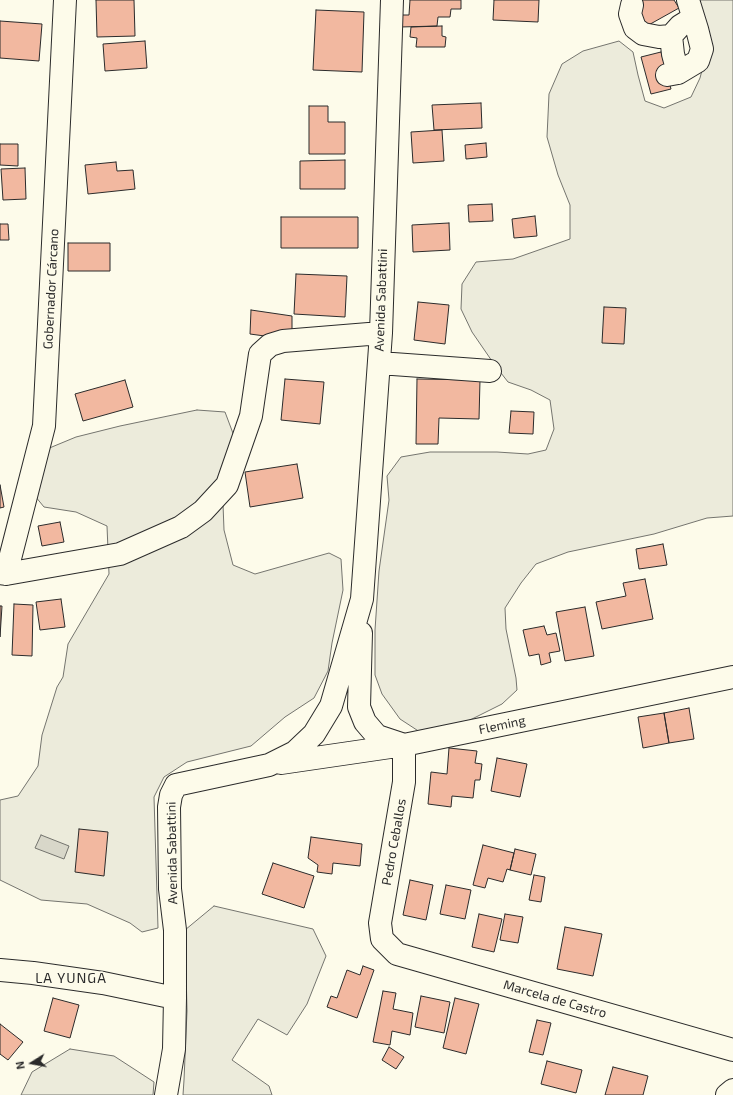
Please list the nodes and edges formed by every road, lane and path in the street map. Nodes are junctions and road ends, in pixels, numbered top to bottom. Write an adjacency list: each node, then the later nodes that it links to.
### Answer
1 (65, 0): 9 (street, Gobernador Cárcano)
2 (392, 0): 6 (street, Avenida Sabattini)
3 (632, 5): 5 (street)
4 (690, 9): 5 (street); 5 (street)
5 (671, 36)
6 (381, 333): 7 (street, Avenida Sabattini); 9 (street)
7 (379, 362): 8 (street); 10 (street, Avenida Sabattini)
8 (490, 371)
9 (3, 574)
10 (362, 600): 12 (street, Avenida Sabattini); 13 (street, Avenida Sabattini)
11 (733, 677): 12 (street, Fleming)
12 (404, 745): 13 (street, Fleming); 14 (street, Pedro Ceballos)
13 (269, 765): 16 (street, Avenida Sabattini)
14 (382, 939): 17 (street, Marcela de Castro)
15 (0, 970): 16 (street)
16 (175, 998): 19 (street, Avenida Sabattini)
17 (733, 1050)
18 (733, 1090): 20 (street)
19 (166, 1095)
20 (727, 1095)

